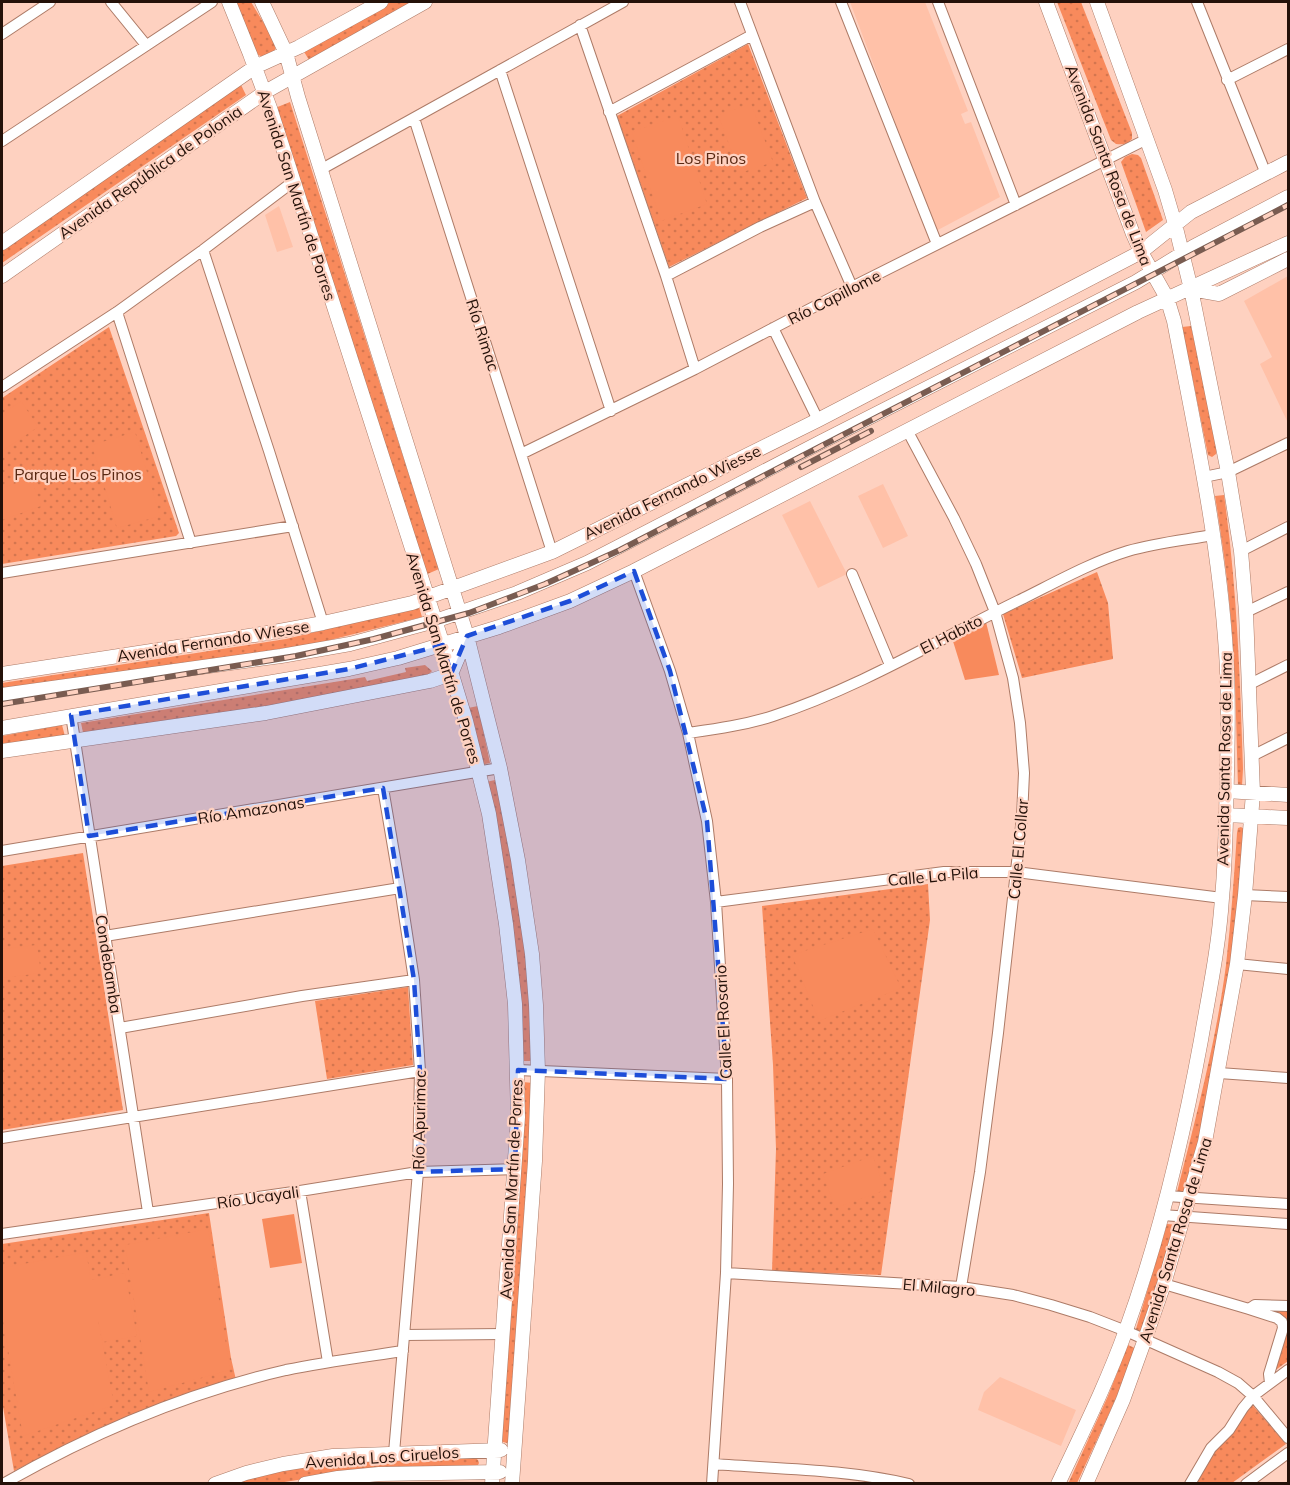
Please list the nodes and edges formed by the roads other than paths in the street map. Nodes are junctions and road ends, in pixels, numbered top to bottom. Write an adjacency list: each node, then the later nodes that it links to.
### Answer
1 (50, 2): 16 (street)
2 (111, 2): 18 (street)
3 (212, 2): 18 (street)
4 (229, 2): 21 (main road, Avenida San Martín de Porres)
5 (262, 2): 20 (main road, Avenida San Martín de Porres)
6 (425, 2): 23 (main road, Avenida República de Polonia)
7 (623, 2): 15 (street)
8 (740, 2): 17 (street)
9 (841, 2): 41 (street)
10 (938, 2): 37 (street)
11 (1046, 2): 30 (main road, Avenida Santa Rosa de Lima)
12 (1097, 2): 28 (main road, Avenida Santa Rosa de Lima)
13 (1197, 2): 24 (street)
14 (375, 3): 20 (main road, Avenida República de Polonia)
15 (580, 26): 22 (street); 26 (street)
16 (2, 34)
17 (752, 34): 26 (street); 36 (street)
18 (146, 45): 29 (street)
19 (1288, 49): 24 (street)
20 (286, 53): 21 (main road, Avenida República de Polonia); 23 (main road, Avenida San Martín de Porres)
21 (255, 67): 25 (main road, Avenida San Martín de Porres); 39 (main road, Avenida República de Polonia)
22 (500, 70): 27 (street); 60 (street)
23 (292, 76): 25 (main road, Avenida República de Polonia); 32 (main road, Avenida San Martín de Porres)
24 (1227, 80): 33 (street)
25 (265, 92): 34 (main road, Avenida San Martín de Porres); 47 (main road, Avenida República de Polonia)
26 (609, 112): 48 (street)
27 (414, 118): 32 (street); 64 (street, Río Rimac)
28 (1147, 139): 30 (street, Río Capillome); 38 (main road, Avenida Santa Rosa de Lima)
29 (2, 141)
30 (1106, 159): 37 (street, Río Capillome); 43 (main road, Avenida Santa Rosa de Lima)
31 (1288, 162): 33 (main road, Avenida Fernando Wiesse)
32 (320, 170): 76 (main road, Avenida San Martín de Porres)
33 (1266, 174): 38 (main road, Avenida Fernando Wiesse)
34 (294, 181): 42 (street); 78 (main road, Avenida San Martín de Porres)
35 (1288, 197): 44 (main road, Avenida Fernando Wiesse)
36 (815, 201): 48 (street); 49 (street)
37 (1016, 205): 41 (street, Río Capillome)
38 (1175, 224): 43 (main road, Avenida Fernando Wiesse); 44 (main road, Avenida Santa Rosa de Lima)
39 (2, 243)
40 (1288, 243): 50 (main road)
41 (937, 244): 49 (street, Río Capillome)
42 (202, 250): 52 (street); 67 (street)
43 (1141, 252): 46 (main road, Avenida Santa Rosa de Lima); 61 (main road, Avenida Fernando Wiesse)
44 (1182, 254): 46 (main road, Avenida Fernando Wiesse); 50 (main road, Avenida Santa Rosa de Lima)
45 (1288, 259): 50 (main road)
46 (1152, 273): 51 (main road, Avenida Santa Rosa de Lima); 79 (main road, Avenida Fernando Wiesse)
47 (2, 276)
48 (666, 276): 56 (street)
49 (852, 287): 55 (street, Río Capillome)
50 (1191, 288): 51 (main road); 53 (main road, Avenida Santa Rosa de Lima)
51 (1167, 298): 54 (main road, Avenida Santa Rosa de Lima); 62 (main road)
52 (117, 312): 59 (street); 70 (street)
53 (1196, 312): 54 (main road); 57 (main road, Avenida Santa Rosa de Lima)
54 (1174, 321): 58 (main road, Avenida Santa Rosa de Lima)
55 (773, 328): 56 (street, Río Capillome); 61 (street)
56 (695, 369): 60 (street, Río Capillome)
57 (1207, 371): 58 (main road); 65 (main road, Avenida Santa Rosa de Lima)
58 (1185, 376): 66 (main road, Avenida Santa Rosa de Lima)
59 (2, 387)
60 (610, 411): 64 (street, Río Capillome)
61 (818, 420): 72 (main road, Avenida Fernando Wiesse)
62 (908, 430): 73 (main road); 80 (street, Calle El Collar)
63 (1288, 443): 65 (street)
64 (521, 454): 72 (street, Río Rimac)
65 (1228, 472): 66 (street); 71 (main road, Avenida Santa Rosa de Lima)
66 (1204, 477): 69 (main road, Avenida Santa Rosa de Lima)
67 (292, 526): 70 (street); 83 (street)
68 (1288, 527): 71 (street)
69 (1213, 535): 80 (street, El Habito); 104 (main road, Avenida Santa Rosa de Lima)
70 (191, 543): 74 (street)
71 (1241, 551): 81 (main road, Avenida Santa Rosa de Lima)
72 (552, 552): 76 (main road, Avenida Fernando Wiesse)
73 (633, 571): 84 (main road); 96 (street, Calle El Rosario)
74 (2, 573)
75 (852, 574): 86 (street)
76 (452, 589): 78 (main road, Avenida Fernando Wiesse); 79 (main road, Avenida San Martín de Porres)
77 (1288, 592): 81 (street)
78 (427, 597): 82 (main road, Avenida San Martín de Porres); 83 (main road, Avenida Fernando Wiesse)
79 (459, 612): 82 (main road, Avenida Fernando Wiesse); 84 (main road, Avenida San Martín de Porres)
80 (995, 612): 86 (street, El Habito); 112 (street, Calle El Collar)
81 (1246, 612): 90 (main road, Avenida Santa Rosa de Lima)
82 (435, 621): 85 (main road, Avenida San Martín de Porres); 92 (main road, Avenida Fernando Wiesse)
83 (323, 623): 88 (main road, Avenida Fernando Wiesse)
84 (467, 636): 85 (main road); 89 (main road); 91 (main road, Avenida San Martín de Porres)
85 (443, 645): 89 (main road, Avenida San Martín de Porres); 94 (main road)
86 (890, 665): 96 (street, El Habito)
87 (1288, 665): 90 (street)
88 (2, 673)
89 (451, 674): 93 (main road, Avenida San Martín de Porres); 98 (main road)
90 (1250, 684): 100 (main road, Avenida Santa Rosa de Lima)
91 (481, 693): 93 (main road); 101 (main road, Avenida San Martín de Porres)
92 (2, 695)
93 (459, 699): 102 (main road, Avenida San Martín de Porres)
94 (70, 716): 95 (main road); 98 (street, Condebamba)
95 (2, 728)
96 (688, 733): 117 (street, Calle El Rosario)
97 (1288, 738): 100 (street)
98 (75, 740): 99 (main road); 110 (street, Condebamba)
99 (2, 751)
100 (1252, 756): 105 (main road, Avenida Santa Rosa de Lima)
101 (500, 768): 102 (street, Río Amazonas); 125 (main road, Avenida San Martín de Porres)
102 (478, 772): 103 (street, Río Amazonas); 124 (main road, Avenida San Martín de Porres)
103 (383, 788): 110 (street, Río Amazonas); 113 (street, Río Apurimac)
104 (1227, 791): 105 (main road); 107 (main road, Avenida Santa Rosa de Lima)
105 (1253, 793): 106 (main road); 108 (main road, Avenida Santa Rosa de Lima)
106 (1288, 795)
107 (1226, 815): 108 (main road); 116 (main road, Avenida Santa Rosa de Lima)
108 (1251, 816): 109 (main road); 114 (main road, Avenida Santa Rosa de Lima)
109 (1288, 819)
110 (89, 836): 111 (street, Río Amazonas); 118 (street, Condebamba)
111 (2, 851)
112 (1016, 872): 116 (street, Calle La Pila); 117 (street, Calle La Pila); 144 (street, Calle El Collar)
113 (400, 888): 118 (street); 121 (street, Río Apurimac)
114 (1245, 895): 115 (street); 119 (main road, Avenida Santa Rosa de Lima)
115 (1288, 897)
116 (1222, 898): 134 (main road, Avenida Santa Rosa de Lima)
117 (716, 902): 128 (street, Calle El Rosario)
118 (105, 936): 122 (street, Condebamba)
119 (1237, 964): 120 (street); 126 (main road, Avenida Santa Rosa de Lima)
120 (1288, 969)
121 (414, 980): 122 (street); 123 (street, Río Apurimac)
122 (120, 1028): 129 (street, Condebamba)
123 (420, 1071): 129 (street); 132 (street, Río Apurimac)
124 (518, 1071): 125 (street); 131 (main road, Avenida San Martín de Porres)
125 (538, 1071): 128 (street); 158 (main road, Avenida San Martín de Porres)
126 (1219, 1073): 127 (street); 135 (main road, Avenida Santa Rosa de Lima)
127 (1288, 1078)
128 (727, 1079): 142 (street, Calle El Rosario)
129 (134, 1117): 130 (street); 137 (street, Condebamba)
130 (2, 1138)
131 (515, 1168): 132 (street, Río Ucayali); 148 (main road, Avenida San Martín de Porres)
132 (418, 1172): 133 (street, Río Ucayali); 149 (street, Río Apurimac)
133 (300, 1191): 137 (street, Río Ucayali); 152 (street)
134 (1167, 1196): 135 (street); 138 (main road, Avenida Santa Rosa de Lima)
135 (1190, 1198): 136 (street); 139 (main road, Avenida Santa Rosa de Lima)
136 (1288, 1204)
137 (148, 1212): 141 (street, Río Ucayali)
138 (1162, 1215): 139 (street); 147 (main road, Avenida Santa Rosa de Lima)
139 (1184, 1218): 140 (street); 143 (main road, Avenida Santa Rosa de Lima)
140 (1288, 1224)
141 (2, 1233)
142 (726, 1273): 144 (street, El Milagro); 161 (street, Calle El Rosario)
143 (1164, 1284): 146 (street); 150 (main road, Avenida Santa Rosa de Lima)
144 (961, 1287): 147 (street, El Milagro)
145 (1288, 1306): 146 (street)
146 (1249, 1309): 154 (street)
147 (1126, 1331): 150 (street, El Milagro); 171 (main road, Avenida Santa Rosa de Lima)
148 (503, 1334): 149 (street); 157 (main road, Avenida San Martín de Porres)
149 (405, 1335): 151 (street, Río Apurimac)
150 (1145, 1339): 155 (street, El Milagro); 172 (main road, Avenida Santa Rosa de Lima)
151 (403, 1351): 152 (street); 159 (street, Río Apurimac)
152 (328, 1362): 166 (street)
153 (1288, 1370): 154 (street)
154 (1270, 1383): 155 (street)
155 (1254, 1396): 156 (street, El Milagro); 173 (street)
156 (1288, 1438)
157 (494, 1450): 158 (main road, Avenida Los Ciruelos); 159 (main road, Avenida Los Ciruelos); 164 (main road, Avenida San Martín de Porres)
158 (515, 1450): 165 (main road, Avenida San Martín de Porres)
159 (394, 1453): 167 (main road, Avenida Los Ciruelos)
160 (1288, 1453): 174 (street)
161 (714, 1464): 169 (street, Calle El Rosario); 170 (street)
162 (2, 1478): 166 (street)
163 (415, 1478): 164 (main road, Avenida Los Ciruelos); 168 (main road, Avenida Los Ciruelos)
164 (493, 1478): 165 (main road, Avenida Los Ciruelos)
165 (512, 1478)
166 (3, 1484)
167 (215, 1484)
168 (305, 1484)
169 (712, 1484)
170 (909, 1484)
171 (1058, 1484)
172 (1086, 1484)
173 (1190, 1484)
174 (1246, 1484)

